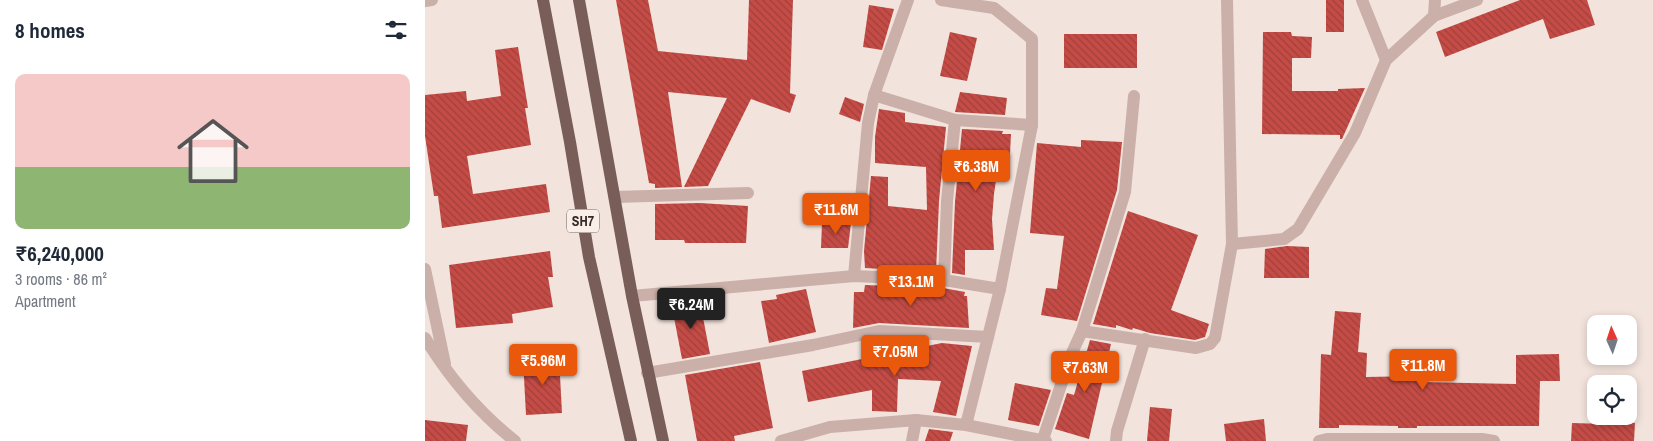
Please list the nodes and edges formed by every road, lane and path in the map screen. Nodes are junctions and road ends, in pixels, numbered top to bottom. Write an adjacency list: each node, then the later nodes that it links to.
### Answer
1 (432, 0): 10 (street)
2 (543, 0): 40 (main road, SH7)
3 (579, 0): 19 (main road, SH7)
4 (908, 0): 14 (street)
5 (941, 0): 11 (street)
6 (1227, 0): 20 (street)
7 (1362, 0): 13 (street)
8 (1435, 0): 12 (street)
9 (1477, 0): 12 (street)
10 (425, 1)
11 (995, 4): 17 (street)
12 (1434, 16): 13 (street)
13 (1385, 60): 20 (street)
14 (874, 95): 16 (street); 22 (street)
15 (1134, 96): 26 (street)
16 (955, 120): 17 (street); 23 (street)
17 (1032, 125): 24 (street)
18 (748, 193): 19 (street)
19 (615, 198): 25 (main road, SH7)
20 (1231, 244): 29 (street)
21 (425, 269): 30 (street)
22 (854, 276): 23 (street); 25 (street)
23 (943, 280): 24 (street)
24 (1001, 289): 27 (street)
25 (632, 296): 31 (main road, SH7)
26 (1082, 331): 29 (street); 35 (street)
27 (988, 337): 31 (street); 33 (street)
28 (425, 338): 30 (street)
29 (1145, 339): 44 (street)
30 (447, 372): 34 (street)
31 (647, 373): 41 (main road, SH7)
32 (916, 420): 33 (street); 42 (street); 43 (street)
33 (967, 425): 35 (street)
34 (498, 428): 38 (street); 39 (street)
35 (1044, 440)
36 (1324, 440): 37 (street)
37 (1486, 440)
38 (496, 441)
39 (515, 441)
40 (631, 441)
41 (663, 441)
42 (781, 441)
43 (912, 441)
44 (1116, 441)

